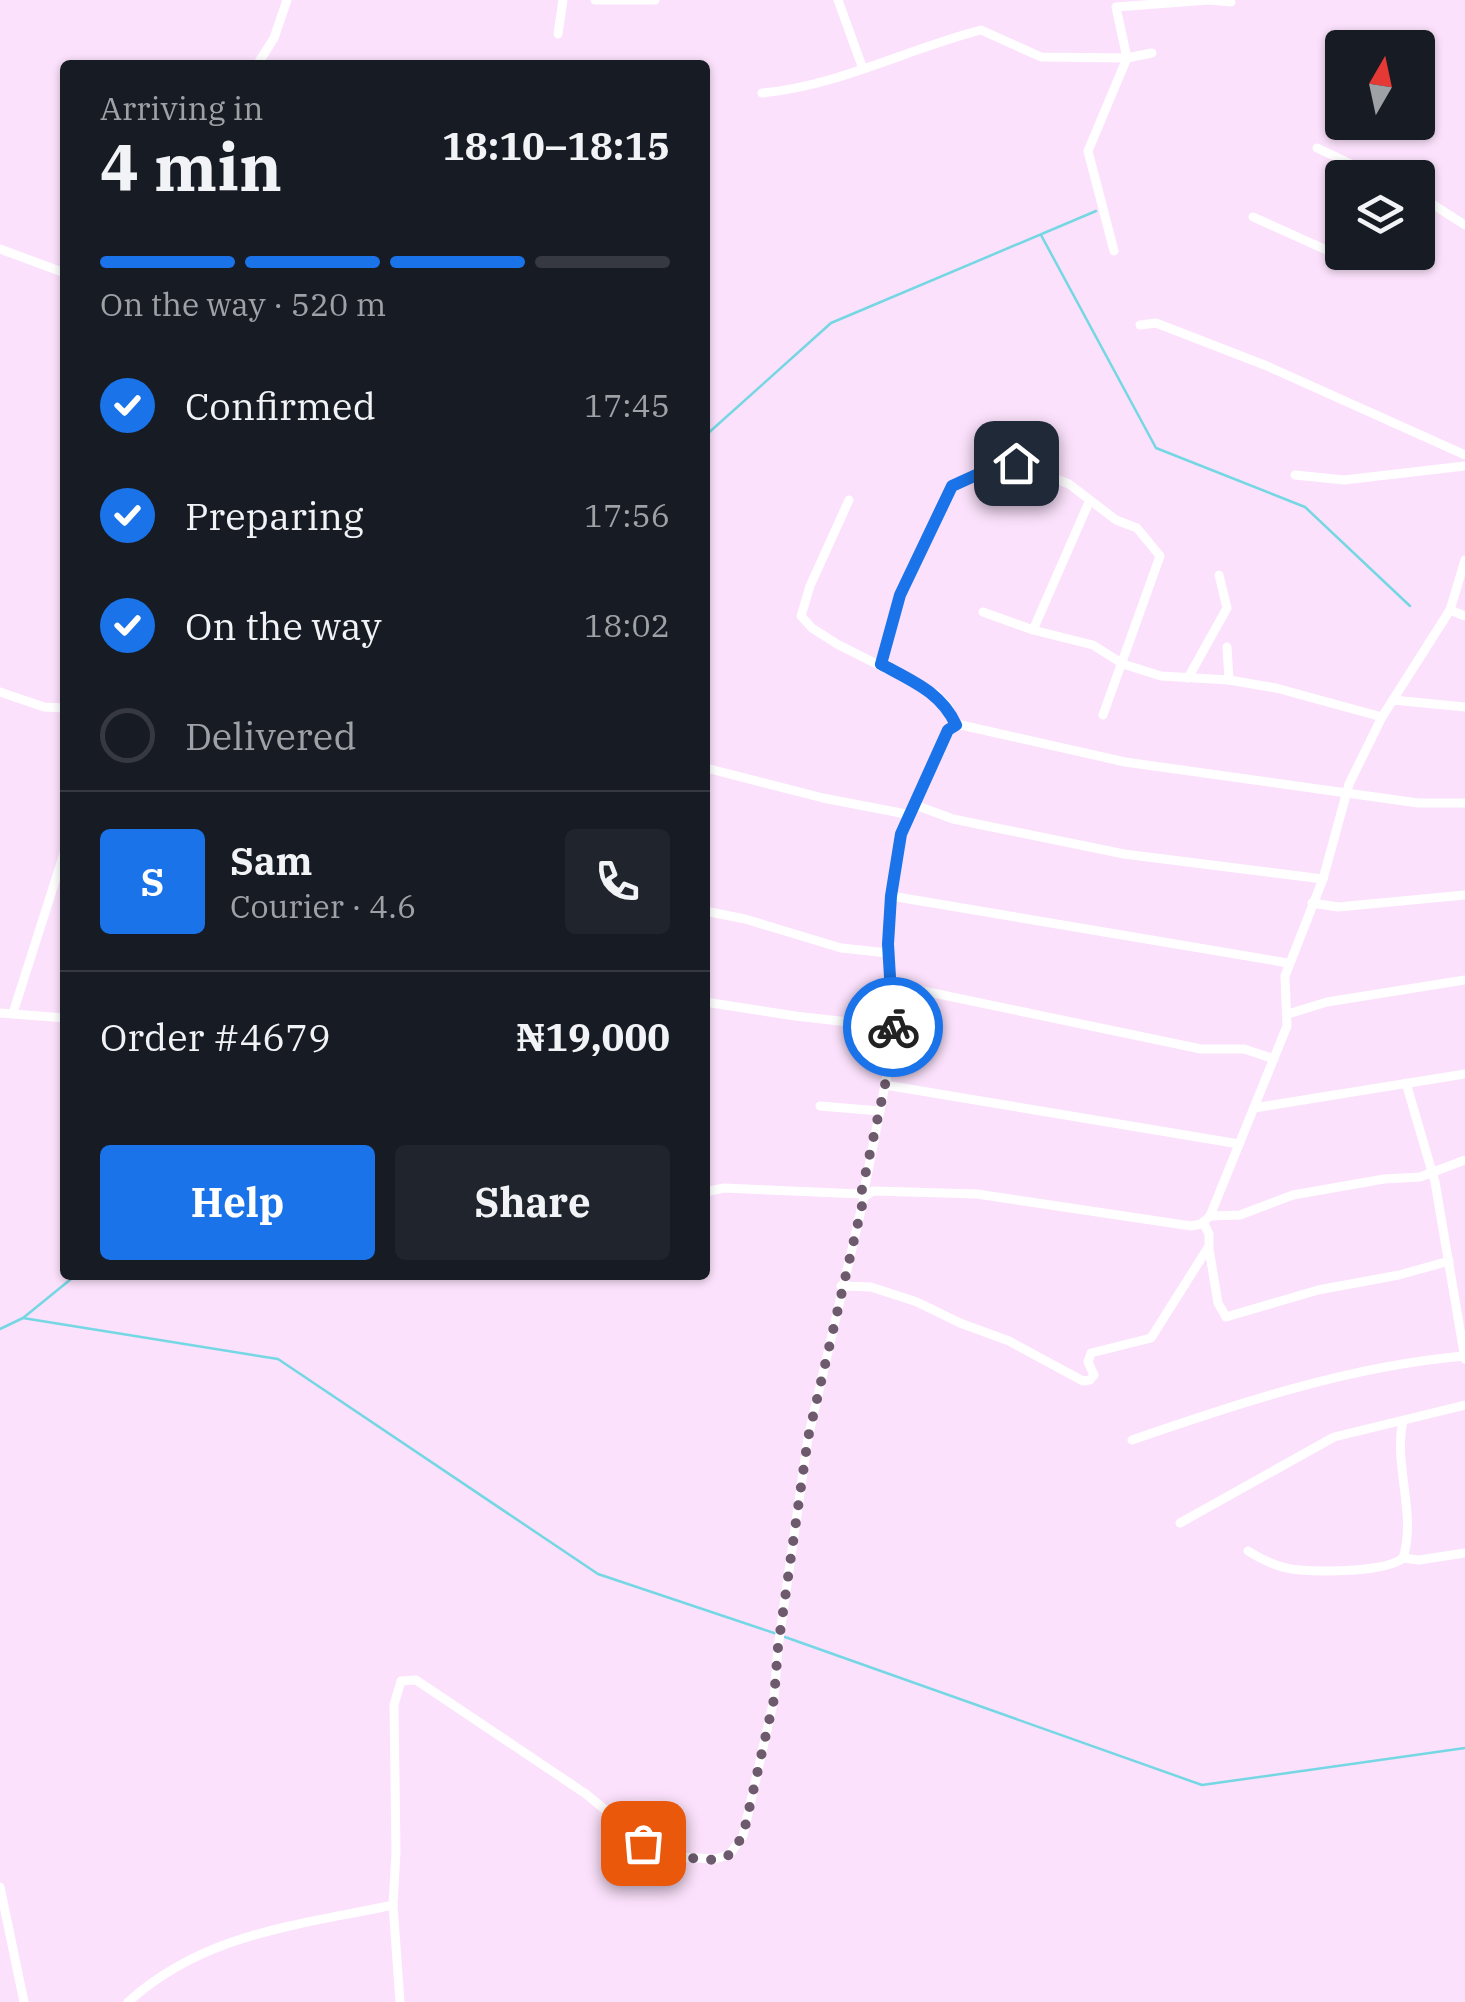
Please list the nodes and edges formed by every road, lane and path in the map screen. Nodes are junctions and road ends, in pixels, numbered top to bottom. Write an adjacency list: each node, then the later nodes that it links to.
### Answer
1 (287, 0): 10 (street)
2 (563, 0): 7 (street)
3 (595, 0): 4 (street)
4 (655, 0)
5 (838, 0): 11 (street)
6 (1231, 2): 9 (street)
7 (558, 34)
8 (1152, 53): 9 (street)
9 (1127, 58): 11 (street); 20 (street)
10 (259, 60)
11 (863, 70): 12 (street)
12 (762, 94)
13 (1317, 148): 14 (street)
14 (1343, 160)
15 (1435, 206): 17 (street)
16 (1253, 217): 19 (street)
17 (1465, 226)
18 (0, 249): 21 (street)
19 (1325, 249)
20 (1114, 251)
21 (60, 272)
22 (1140, 325): 23 (street)
23 (1465, 455)
24 (1465, 466): 25 (street)
25 (1295, 474)
26 (849, 500): 35 (street)
27 (1089, 502): 33 (street); 35 (street); 36 (street)
28 (1465, 560): 30 (street)
29 (1220, 574): 37 (street)
30 (1450, 610): 32 (street); 40 (street)
31 (983, 612): 33 (street)
32 (1465, 616)
33 (1033, 630): 36 (street)
34 (1227, 647): 38 (street)
35 (881, 664): 45 (street)
36 (1123, 664): 37 (street); 43 (street)
37 (1188, 678): 38 (street)
38 (1229, 680): 44 (street)
39 (0, 692): 42 (street)
40 (1393, 700): 41 (street); 44 (street)
41 (1465, 707)
42 (60, 708)
43 (1103, 715)
44 (1382, 717): 47 (street)
45 (956, 725): 47 (street); 49 (street)
46 (710, 769): 49 (street)
47 (1347, 791): 48 (street); 51 (street)
48 (1465, 803)
49 (913, 810): 51 (street); 53 (street)
50 (60, 866): 62 (street)
51 (1323, 879): 54 (street)
52 (1465, 895): 54 (street)
53 (891, 896): 56 (street); 57 (street)
54 (1312, 903): 57 (street)
55 (710, 912): 56 (street)
56 (888, 953): 59 (street)
57 (1288, 963): 63 (street)
58 (1465, 980): 63 (street)
59 (890, 984): 65 (street); 66 (street)
60 (710, 1003): 65 (street)
61 (0, 1013): 62 (street)
62 (13, 1013): 64 (street)
63 (1288, 1014): 66 (street)
64 (60, 1018)
65 (893, 1027): 69 (street)
66 (1274, 1058): 71 (street)
67 (1465, 1074): 68 (street)
68 (1406, 1084): 71 (street); 75 (street)
69 (885, 1085): 72 (street); 73 (street)
70 (820, 1106): 72 (street)
71 (1254, 1108): 73 (street)
72 (880, 1110): 77 (street)
73 (1239, 1144): 78 (street)
74 (1465, 1160): 75 (street)
75 (1432, 1172): 78 (street); 80 (street)
76 (710, 1191): 77 (street)
77 (862, 1196): 78 (street); 81 (street)
78 (1206, 1218): 79 (street)
79 (1208, 1246): 80 (street); 81 (street)
80 (1449, 1261): 82 (street)
81 (841, 1286): 91 (street)
82 (1464, 1358): 85 (street)
83 (1465, 1405): 84 (street)
84 (1402, 1421): 86 (street); 89 (street)
85 (1132, 1440)
86 (1180, 1523)
87 (1248, 1551): 89 (street)
88 (1465, 1554): 89 (street)
89 (1403, 1558)
90 (0, 1887): 92 (street)
91 (392, 1905): 93 (street); 94 (street)
92 (24, 2002)
93 (128, 2002)
94 (400, 2002)

